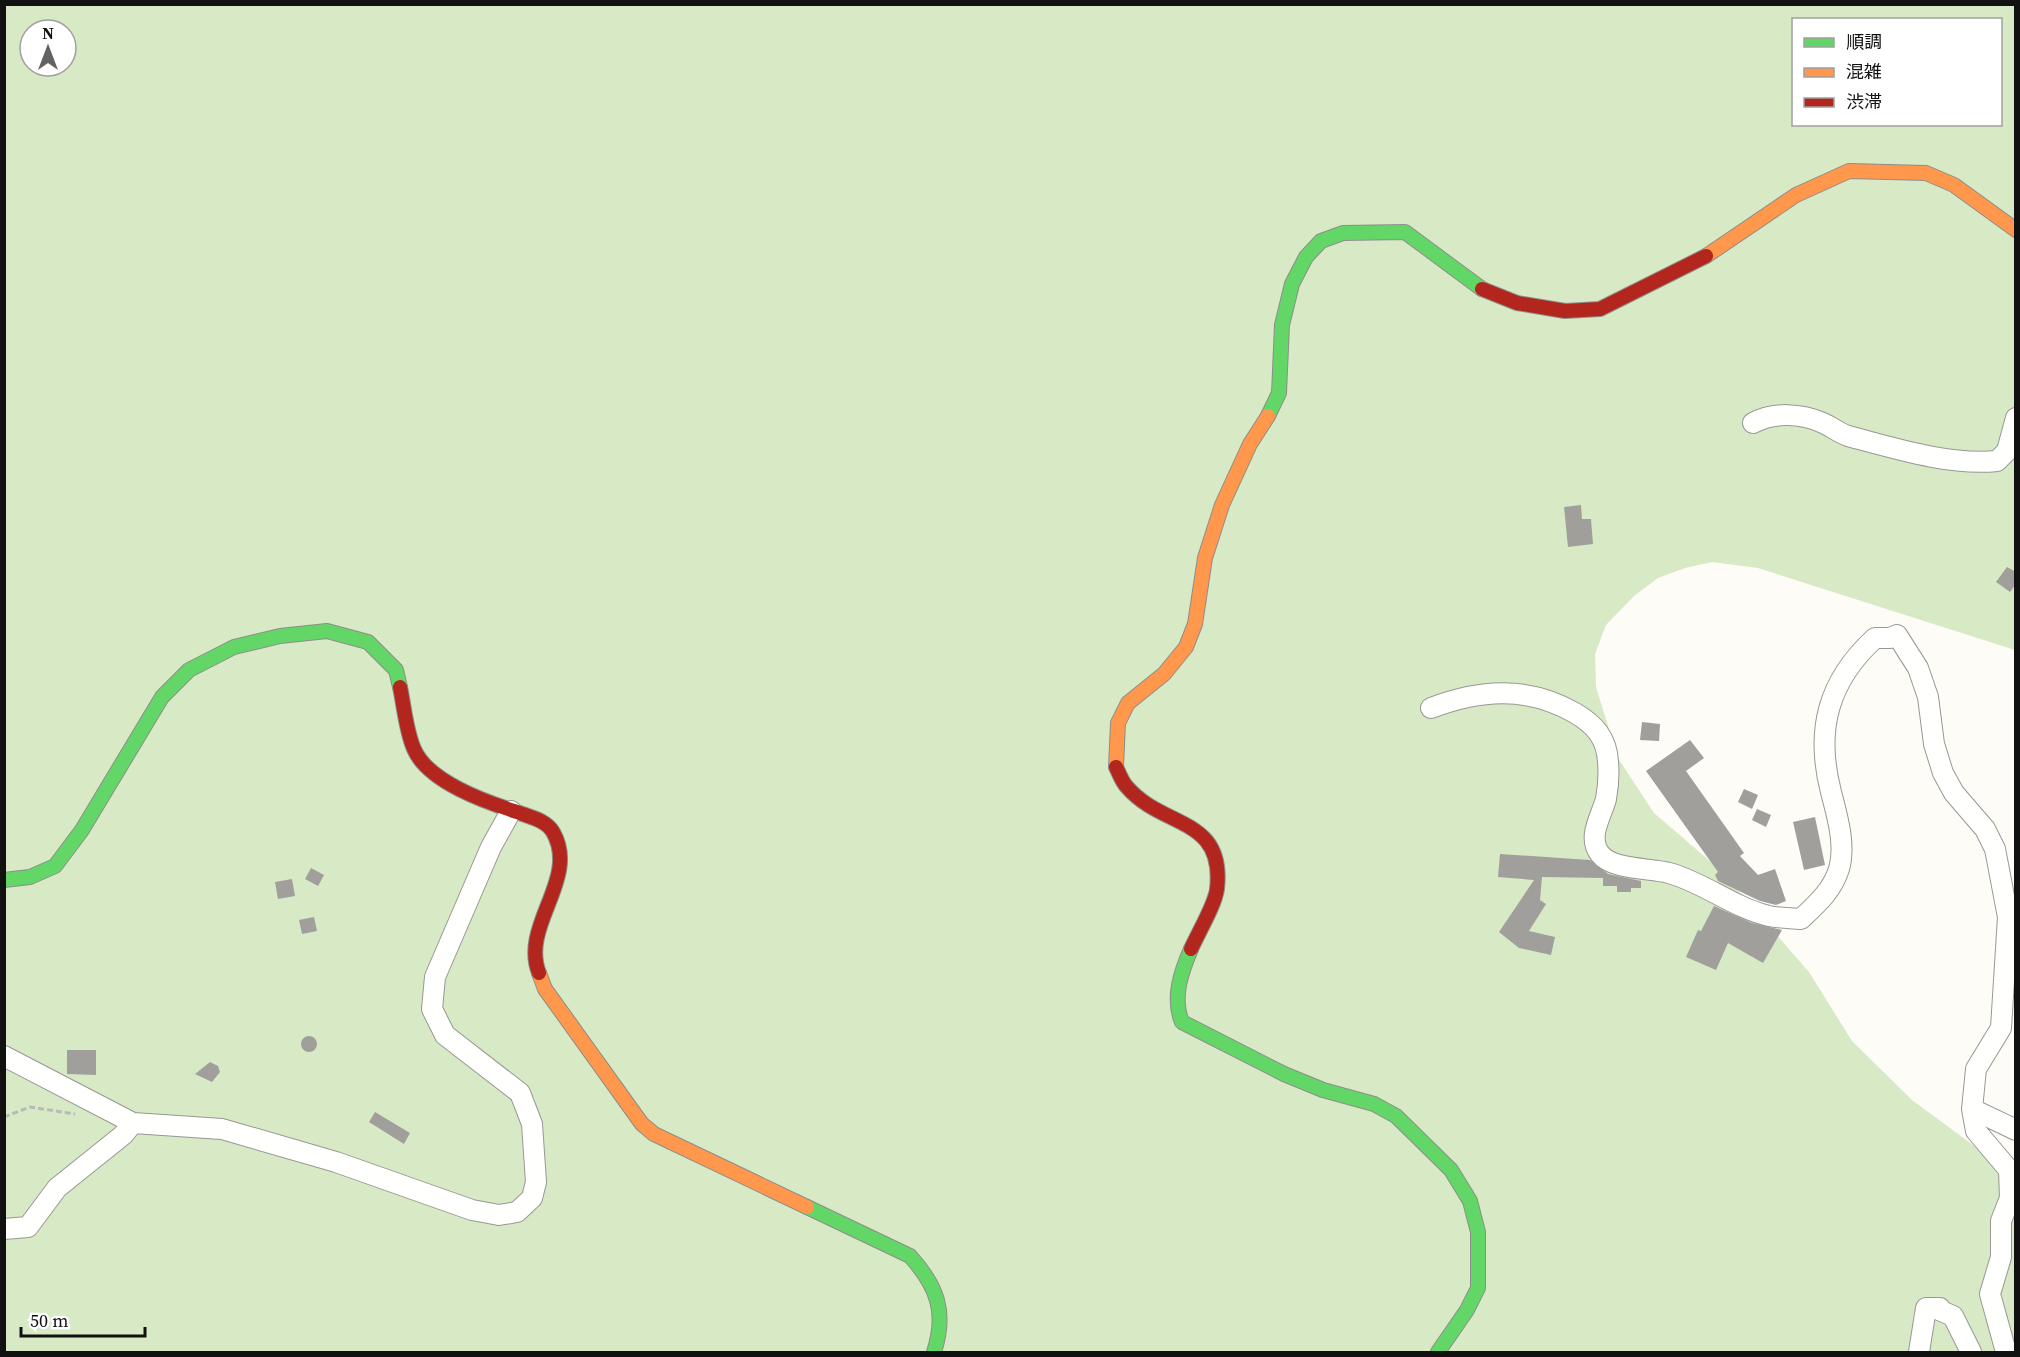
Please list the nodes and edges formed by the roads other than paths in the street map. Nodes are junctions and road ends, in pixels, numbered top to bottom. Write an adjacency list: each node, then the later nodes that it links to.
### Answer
1 (2016, 230): 13 (street)
2 (2016, 418): 3 (street)
3 (1753, 423)
4 (1431, 708): 8 (street)
5 (511, 811): 6 (street); 9 (street); 12 (street)
6 (4, 879)
7 (4, 1056): 9 (street)
8 (1972, 1109): 10 (street); 16 (street)
9 (133, 1123): 11 (street)
10 (2016, 1130)
11 (4, 1229)
12 (934, 1353)
13 (1438, 1353)
14 (1919, 1353): 15 (street)
15 (1971, 1353)
16 (2006, 1353)

